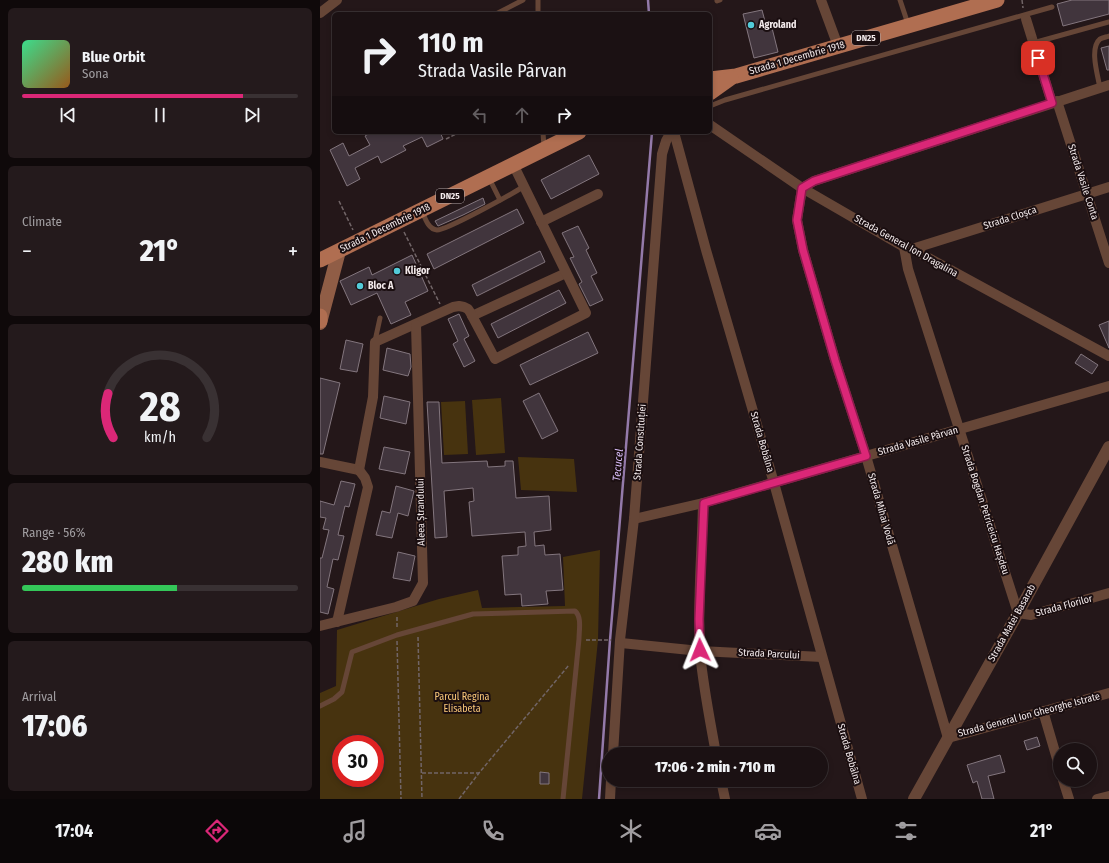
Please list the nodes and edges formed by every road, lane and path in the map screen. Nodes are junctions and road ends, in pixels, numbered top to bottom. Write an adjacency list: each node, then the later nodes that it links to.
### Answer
1 (337, 0): 11 (street)
2 (523, 0): 9 (lane)
3 (538, 0): 10 (lane)
4 (821, 0): 17 (street)
5 (900, 0): 14 (lane)
6 (996, 0): 14 (main road, Strada 1 Decembrie 1918 / DN25)
7 (1022, 0): 12 (path)
8 (1052, 7): 12 (lane)
9 (500, 12)
10 (538, 12)
11 (320, 13)
12 (1025, 17): 16 (street, Strada Vasile Conta); 23 (lane)
13 (1109, 22): 16 (lane)
14 (909, 25): 17 (main road, Strada 1 Decembrie 1918 / DN25)
15 (1109, 36): 20 (lane)
16 (1033, 43): 22 (street, Strada Vasile Conta)
17 (838, 46): 18 (main road, Strada 1 Decembrie 1918 / DN25)
18 (736, 76): 19 (main road, Strada 1 Decembrie 1918 / DN25); 21 (main road, Strada 1 Decembrie 1918 / DN25)
19 (712, 79)
20 (1105, 86): 22 (street)
21 (712, 91)
22 (1055, 102): 36 (street); 38 (street, Strada Vasile Conta)
23 (712, 105)
24 (712, 126): 36 (street, Strada General Ion Dragalina)
25 (456, 134): 30 (path)
26 (543, 134): 31 (lane)
27 (575, 134): 31 (main road, Strada 1 Decembrie 1918 / DN25)
28 (671, 134): 66 (street, Strada Constituției)
29 (673, 134): 64 (street, Strada Bobâlna)
30 (446, 139)
31 (544, 149): 32 (main road, Strada 1 Decembrie 1918 / DN25)
32 (513, 164): 33 (main road, Strada 1 Decembrie 1918 / DN25); 35 (street)
33 (488, 176): 39 (lane); 41 (main road, Strada 1 Decembrie 1918 / DN25)
34 (1109, 187): 38 (street, Strada Cloșca)
35 (523, 188): 39 (lane); 43 (street)
36 (802, 188): 45 (street, Strada General Ion Dragalina); 61 (street, Strada Mihai Vodă)
37 (598, 194): 43 (street)
38 (1087, 194): 45 (street, Strada Cloșca); 48 (street, Strada Vasile Conta)
39 (500, 200): 41 (lane)
40 (339, 201): 44 (path)
41 (421, 210): 42 (main road, Strada 1 Decembrie 1918 / DN25)
42 (399, 221): 44 (main road, Strada 1 Decembrie 1918 / DN25); 50 (path)
43 (540, 222): 49 (street)
44 (359, 241): 46 (main road, Strada 1 Decembrie 1918 / DN25)
45 (908, 248): 57 (street, Strada General Ion Dragalina); 59 (street, Strada Bogdan Petriceicu Hașdeu)
46 (339, 251): 47 (main road, Strada 1 Decembrie 1918 / DN25); 54 (main road)
47 (320, 260)
48 (1109, 263)
49 (566, 273): 52 (street); 52 (street)
50 (443, 311): 52 (street); 55 (street)
51 (320, 316): 54 (main road)
52 (472, 316)
53 (380, 318): 56 (lane)
54 (320, 322)
55 (416, 325): 56 (street); 68 (street, Aleea Ștrandului)
56 (375, 342): 63 (street)
57 (1109, 356)
58 (1109, 386): 59 (street, Strada Vasile Pârvan)
59 (959, 429): 61 (street, Strada Vasile Pârvan); 69 (street, Strada Bogdan Petriceicu Hașdeu)
60 (1109, 447): 69 (street, Strada Matei Basarab)
61 (866, 456): 64 (street, Strada Vasile Pârvan); 82 (street, Strada Mihai Vodă)
62 (320, 462): 63 (street)
63 (359, 470): 70 (street)
64 (774, 483): 65 (street, Strada Vasile Pârvan); 78 (street, Strada Bobâlna)
65 (704, 503): 66 (street, Strada Vasile Pârvan); 76 (street)
66 (634, 519): 75 (street, Strada Constituției)
67 (1109, 593): 69 (street, Strada Florilor)
68 (396, 607): 70 (street, Aleea Ștrandului); 73 (path)
69 (1018, 613): 82 (street, Strada Matei Basarab)
70 (337, 622): 71 (street, Aleea Ștrandului)
71 (320, 626)
72 (418, 629): 73 (lane); 74 (lane); 86 (path)
73 (397, 635): 80 (lane); 92 (path)
74 (579, 639): 75 (path); 77 (lane)
75 (621, 642): 76 (street, Strada Parcului); 84 (street, Strada Constituției)
76 (700, 650): 78 (street, Strada Parcului); 85 (street)
77 (577, 656): 87 (path); 95 (lane)
78 (822, 657): 98 (street, Strada Bobâlna)
79 (1109, 693): 81 (street, Strada General Ion Gheorghe Istrate)
80 (320, 706)
81 (1043, 711): 82 (street, Strada General Ion Gheorghe Istrate); 83 (street)
82 (948, 738): 99 (street, Strada Matei Basarab)
83 (1053, 745)
84 (614, 747)
85 (715, 747)
86 (422, 773): 87 (path); 93 (path)
87 (479, 773): 94 (path)
88 (611, 787): 96 (street)
89 (722, 787): 97 (street)
90 (1065, 787): 100 (street)
91 (1109, 796): 101 (street)
92 (401, 799)
93 (422, 799)
94 (459, 799)
95 (563, 799)
96 (610, 799)
97 (725, 799)
98 (862, 799)
99 (914, 799)
100 (1069, 799)
101 (1097, 799)

